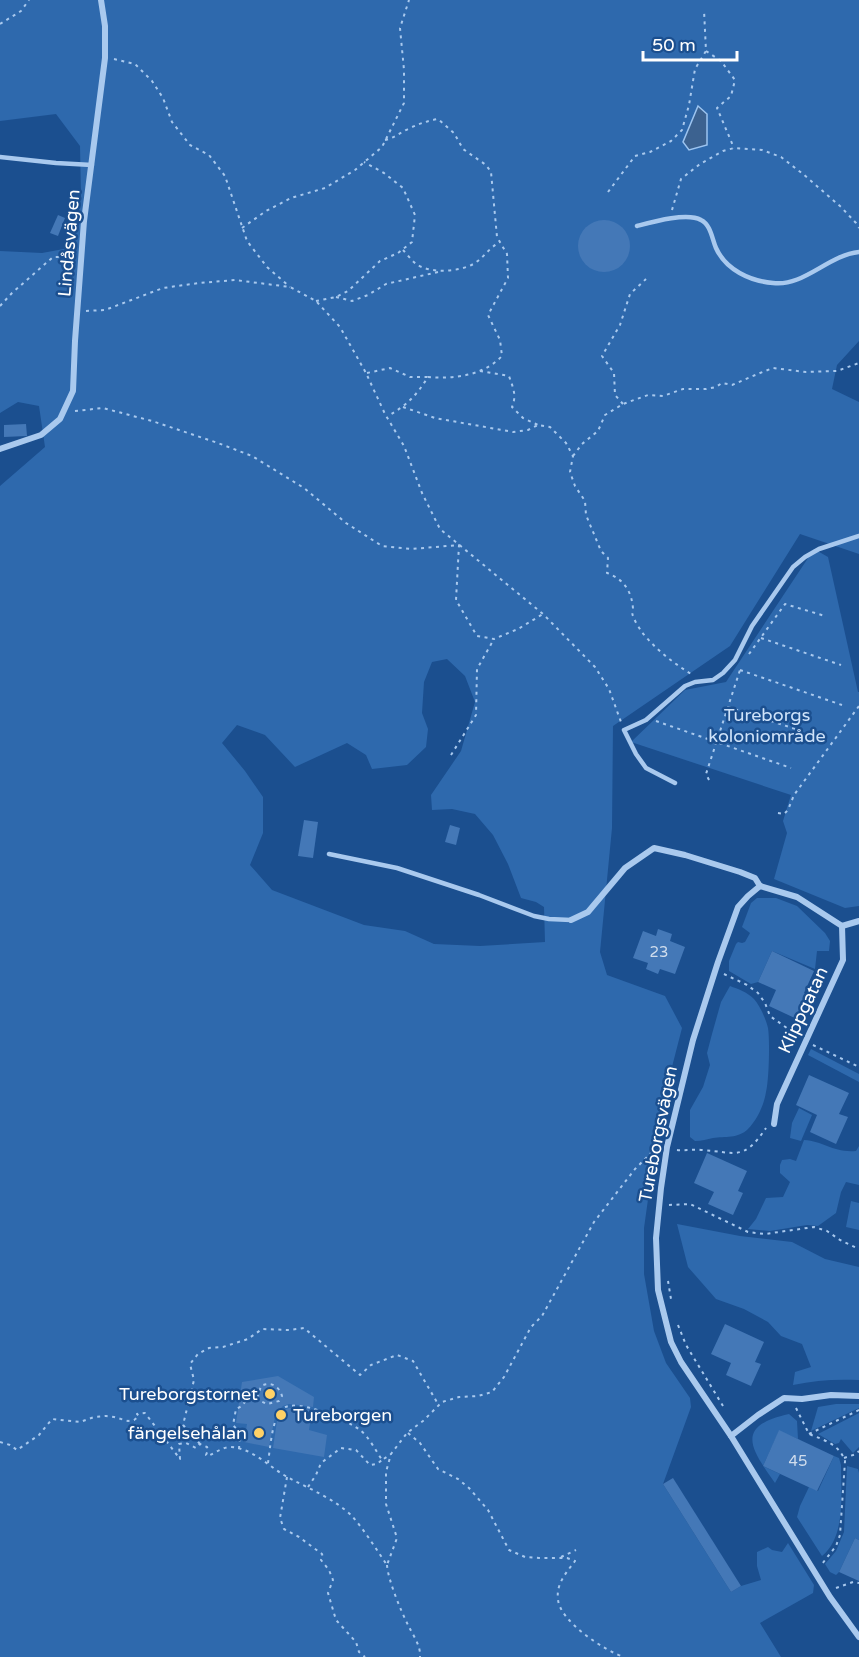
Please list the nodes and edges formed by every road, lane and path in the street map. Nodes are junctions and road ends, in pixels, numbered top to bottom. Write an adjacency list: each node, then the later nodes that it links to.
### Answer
1 (29, 0): 5 (path)
2 (101, 0): 7 (street, Lindåsvägen)
3 (409, 0): 8 (path)
4 (704, 9): 6 (path)
5 (0, 24)
6 (706, 51): 9 (path); 13 (path)
7 (105, 58): 12 (street, Lindåsvägen); 16 (path)
8 (385, 140): 11 (path); 18 (path)
9 (734, 148): 14 (path); 17 (path)
10 (0, 158): 12 (lane)
11 (364, 162): 16 (path); 19 (path)
12 (92, 165): 21 (street, Lindåsvägen)
13 (608, 192)
14 (670, 218): 15 (lane); 20 (lane)
15 (637, 226)
16 (242, 228): 24 (path)
17 (859, 228)
18 (500, 242): 22 (path); 32 (path)
19 (402, 249): 22 (path); 25 (path)
20 (859, 252)
21 (81, 257): 27 (path); 28 (street, Lindåsvägen)
22 (440, 272): 25 (path)
23 (646, 279): 35 (path)
24 (290, 287): 26 (path); 28 (path)
25 (336, 297): 26 (path)
26 (316, 301): 33 (path)
27 (0, 306)
28 (77, 312): 37 (street, Lindåsvägen)
29 (859, 363): 30 (path)
30 (852, 366): 31 (path); 35 (path)
31 (859, 370)
32 (480, 371): 34 (path); 39 (path)
33 (366, 373): 34 (path); 38 (path)
34 (428, 377): 36 (path)
35 (623, 404): 41 (path)
36 (403, 407): 38 (path); 39 (path)
37 (63, 412): 40 (street, Lindåsvägen); 43 (path)
38 (388, 416): 43 (path)
39 (538, 425): 41 (path)
40 (0, 450)
41 (573, 456): 50 (path)
42 (859, 536): 55 (lane)
43 (459, 545): 44 (path); 47 (path)
44 (543, 614): 47 (path); 55 (path)
45 (825, 616): 46 (path)
46 (761, 638): 48 (path); 49 (path)
47 (494, 639): 58 (path)
48 (841, 665)
49 (740, 670): 51 (path); 53 (path)
50 (694, 676)
51 (842, 705)
52 (859, 706): 62 (path)
53 (728, 707): 56 (path); 57 (path)
54 (656, 721): 57 (path)
55 (624, 730): 61 (lane)
56 (820, 737)
57 (717, 743): 59 (path); 60 (path)
58 (451, 755)
59 (791, 768)
60 (709, 780)
61 (675, 783)
62 (778, 813)
63 (329, 854): 65 (lane)
64 (760, 886): 65 (street); 67 (street); 72 (street, Tureborgsvägen)
65 (571, 920)
66 (859, 921): 67 (street)
67 (842, 926): 69 (street, Klippgatan)
68 (723, 976): 69 (path)
69 (805, 1041): 70 (path); 71 (street, Klippgatan)
70 (859, 1067)
71 (771, 1124): 73 (path)
72 (667, 1147): 81 (path); 87 (street, Tureborgsvägen)
73 (677, 1150)
74 (669, 1209): 75 (path)
75 (859, 1249)
76 (668, 1280): 77 (path)
77 (672, 1303)
78 (676, 1322): 82 (path)
79 (859, 1396): 87 (street)
80 (257, 1399): 80 (path); 90 (path)
81 (439, 1405): 85 (path); 89 (path)
82 (725, 1408)
83 (796, 1408): 86 (path)
84 (859, 1410): 86 (path)
85 (408, 1433): 92 (path); 99 (path)
86 (809, 1434): 93 (path)
87 (731, 1436): 106 (street, Tureborgsvägen)
88 (0, 1442): 89 (path)
89 (200, 1444): 90 (path)
90 (239, 1449): 95 (path)
91 (859, 1451): 93 (path)
92 (391, 1454): 94 (path); 102 (path)
93 (843, 1458): 101 (path)
94 (382, 1460): 95 (path); 97 (path)
95 (268, 1463): 96 (path)
96 (286, 1477): 97 (path); 107 (path)
97 (308, 1488): 102 (path)
98 (576, 1550): 99 (path)
99 (558, 1558): 109 (path)
100 (818, 1558): 101 (path)
101 (822, 1564): 103 (path)
102 (387, 1565): 108 (path)
103 (825, 1569)
104 (833, 1582): 105 (path)
105 (859, 1583)
106 (859, 1637)
107 (365, 1657)
108 (420, 1657)
109 (624, 1657)

